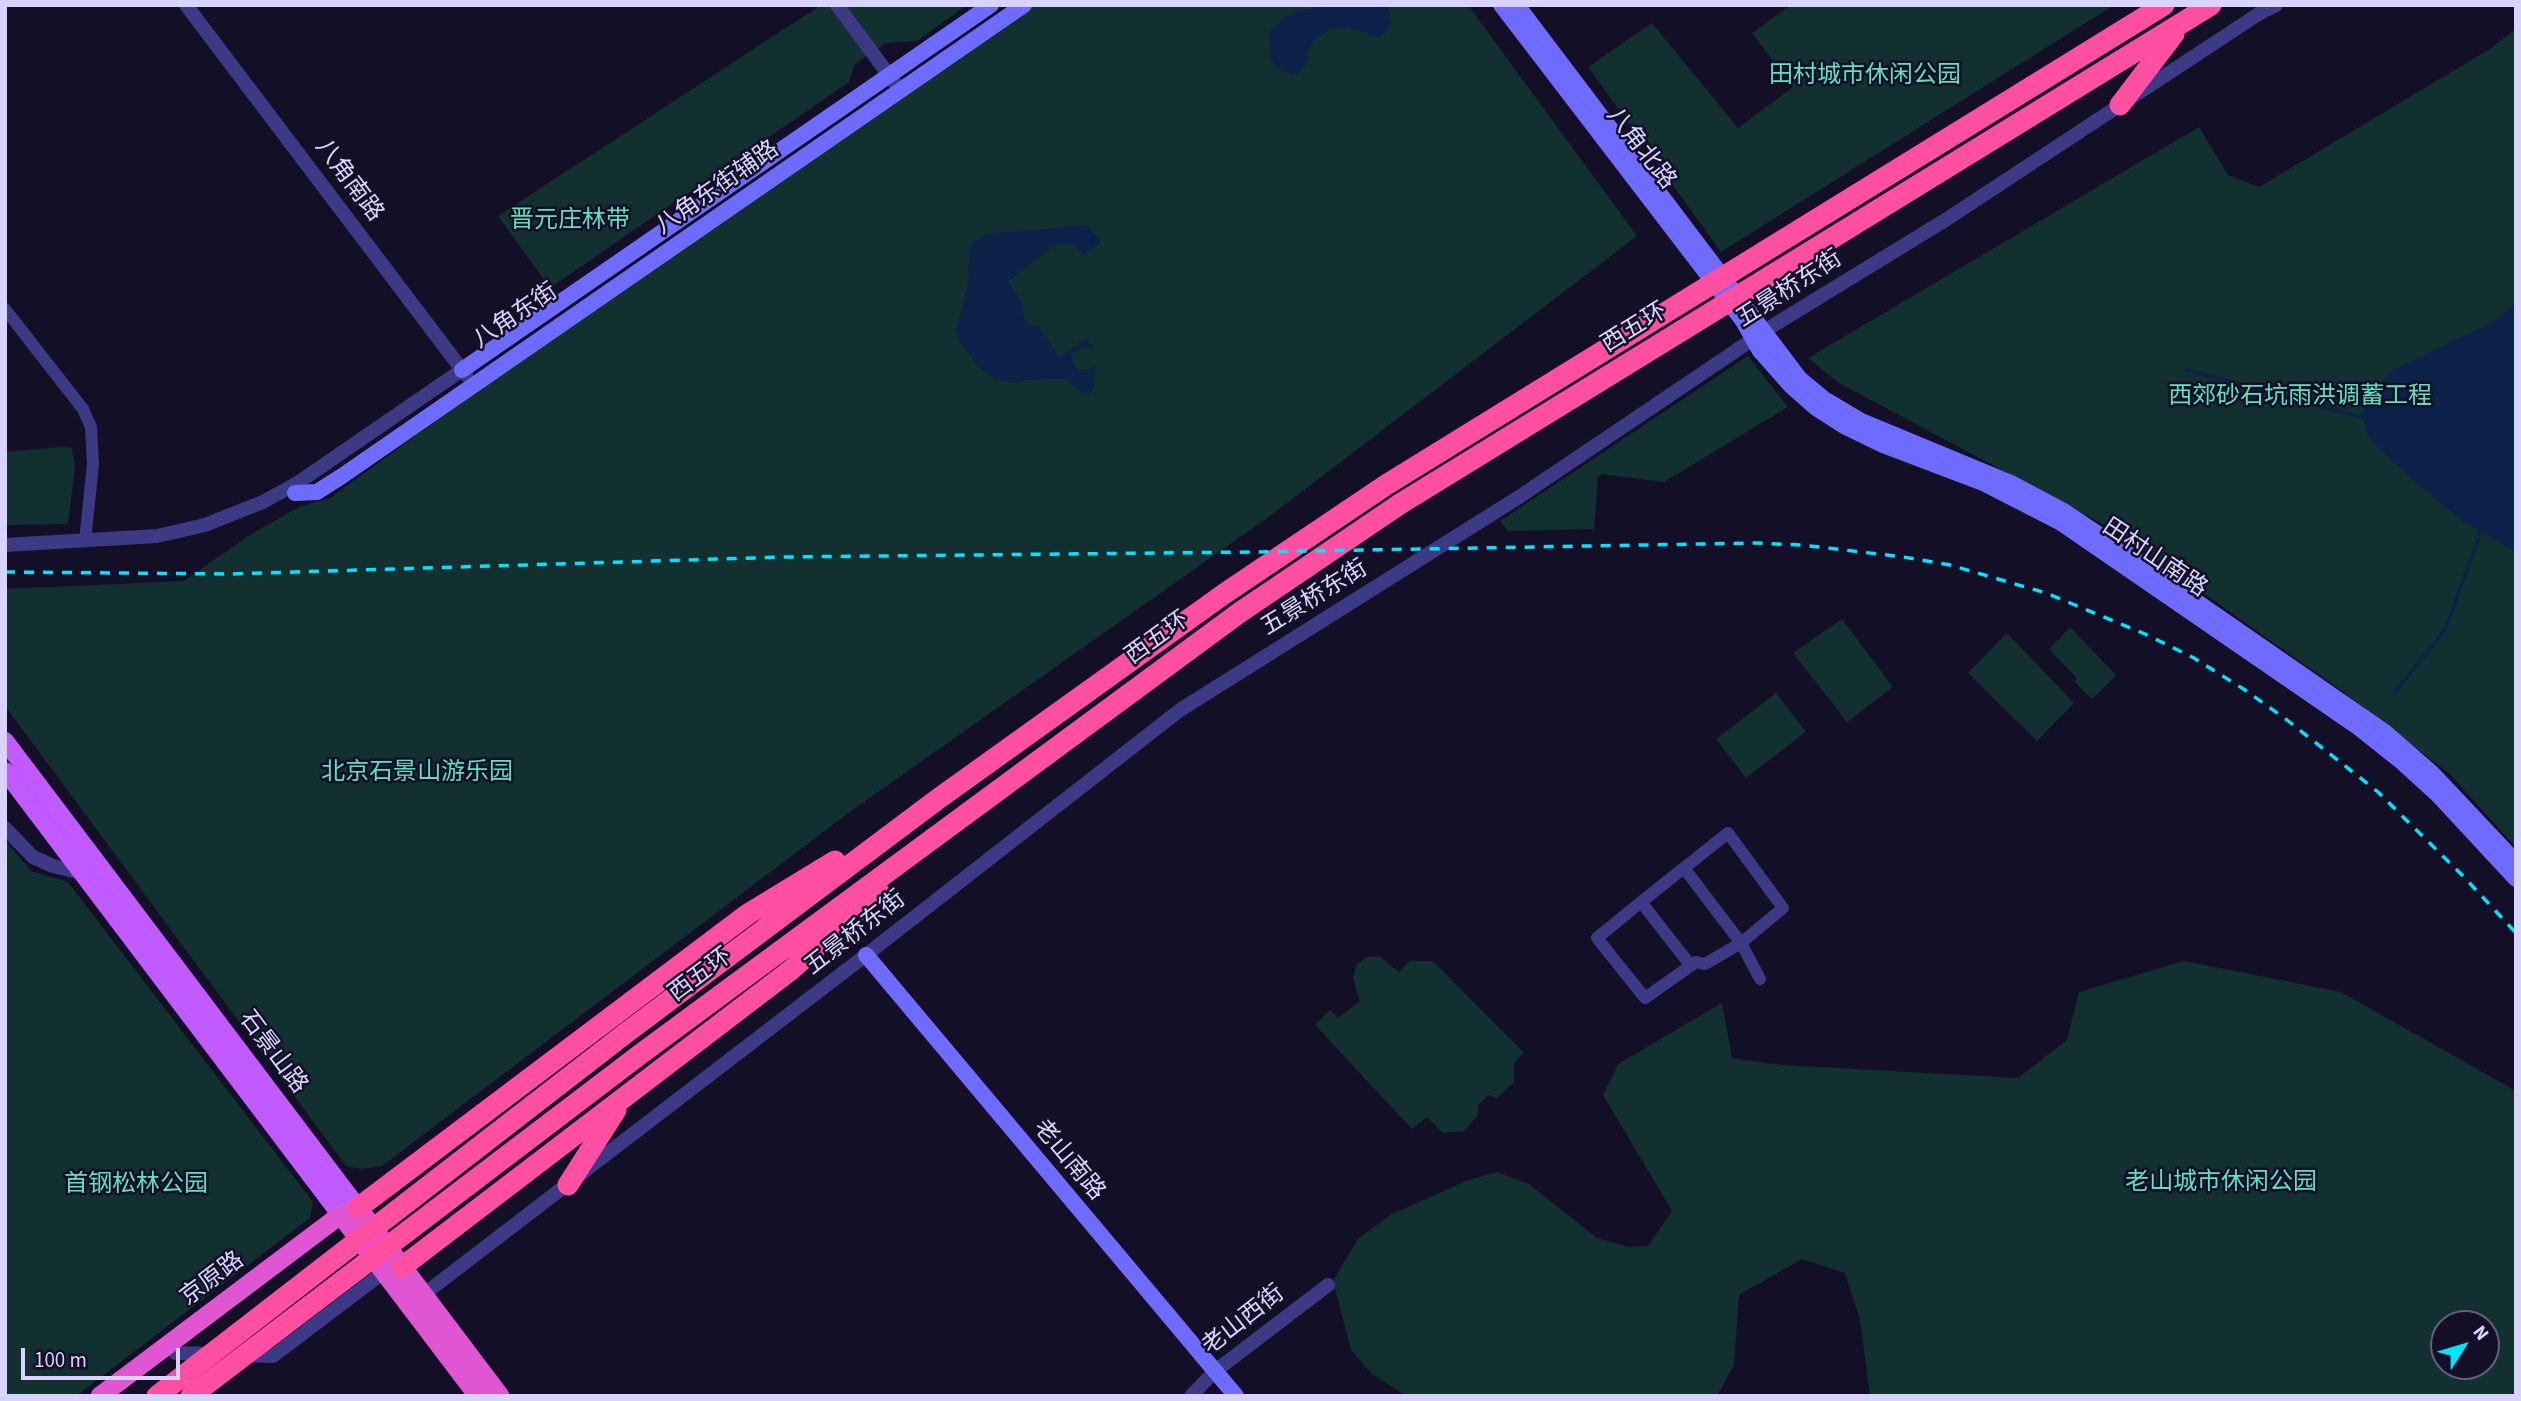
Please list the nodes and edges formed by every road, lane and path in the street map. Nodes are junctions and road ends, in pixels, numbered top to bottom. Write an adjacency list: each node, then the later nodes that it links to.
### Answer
1 (186, 5): 18 (street, 八角南路)
2 (837, 5): 12 (street)
3 (990, 5): 12 (main road, 八角东街)
4 (1008, 5): 12 (main road, 八角东街)
5 (1024, 5): 12 (main road)
6 (1501, 5): 14 (main road, 八角北路)
7 (1517, 5): 14 (main road, 八角北路)
8 (2164, 5): 25 (highway, 西五环)
9 (2211, 5): 11 (highway, 西五环)
10 (2276, 5): 13 (street, 五景桥东街)
11 (2182, 24): 13 (highway); 26 (highway, 西五环)
12 (895, 83): 18 (main road, 八角东街)
13 (2120, 105): 17 (street, 五景桥东街)
14 (1702, 257): 16 (main road, 八角北路)
15 (5, 309): 20 (street)
16 (1748, 318): 17 (main road, 田村山南路)
17 (1758, 337): 28 (main road, 田村山南路); 31 (main road, 田村山南路); 34 (street, 五景桥东街)
18 (468, 377): 19 (main road, 八角东街); 20 (street, 八角东街)
19 (295, 493): 22 (street, 八角东街)
20 (85, 541): 21 (street, 八角东街)
21 (5, 545)
22 (5, 554)
23 (5, 741): 39 (main road, 石景山路)
24 (5, 771): 30 (main road, 石景山路)
25 (938, 799): 39 (highway); 47 (highway, 西五环)
26 (983, 800): 37 (highway); 48 (highway, 西五环)
27 (5, 828): 30 (street)
28 (2516, 862)
29 (1684, 868): 32 (street); 33 (street); 33 (street)
30 (82, 873): 39 (main road, 石景山路)
31 (2516, 879)
32 (1641, 902): 35 (street); 35 (street)
33 (1741, 943): 35 (street); 36 (street)
34 (866, 956): 38 (street, 五景桥东街); 44 (main road, 老山南路)
35 (1691, 966)
36 (1760, 979)
37 (624, 1097): 38 (highway); 40 (highway)
38 (568, 1185): 42 (street, 五景桥东街)
39 (348, 1215): 40 (highway, 石景山路); 43 (highway, 京原路); 45 (highway, 京原路)
40 (393, 1269): 42 (highway, 石景山路); 43 (street); 49 (highway, 石景山路)
41 (1328, 1285): 44 (street, 老山西街)
42 (423, 1295): 50 (highway, 石景山路)
43 (175, 1353): 46 (highway, 京原路)
44 (1214, 1372): 51 (street, 老山西街); 52 (main road, 老山南路)
45 (100, 1396)
46 (118, 1396)
47 (157, 1396)
48 (191, 1396)
49 (478, 1396)
50 (500, 1396)
51 (1191, 1396)
52 (1236, 1396)

